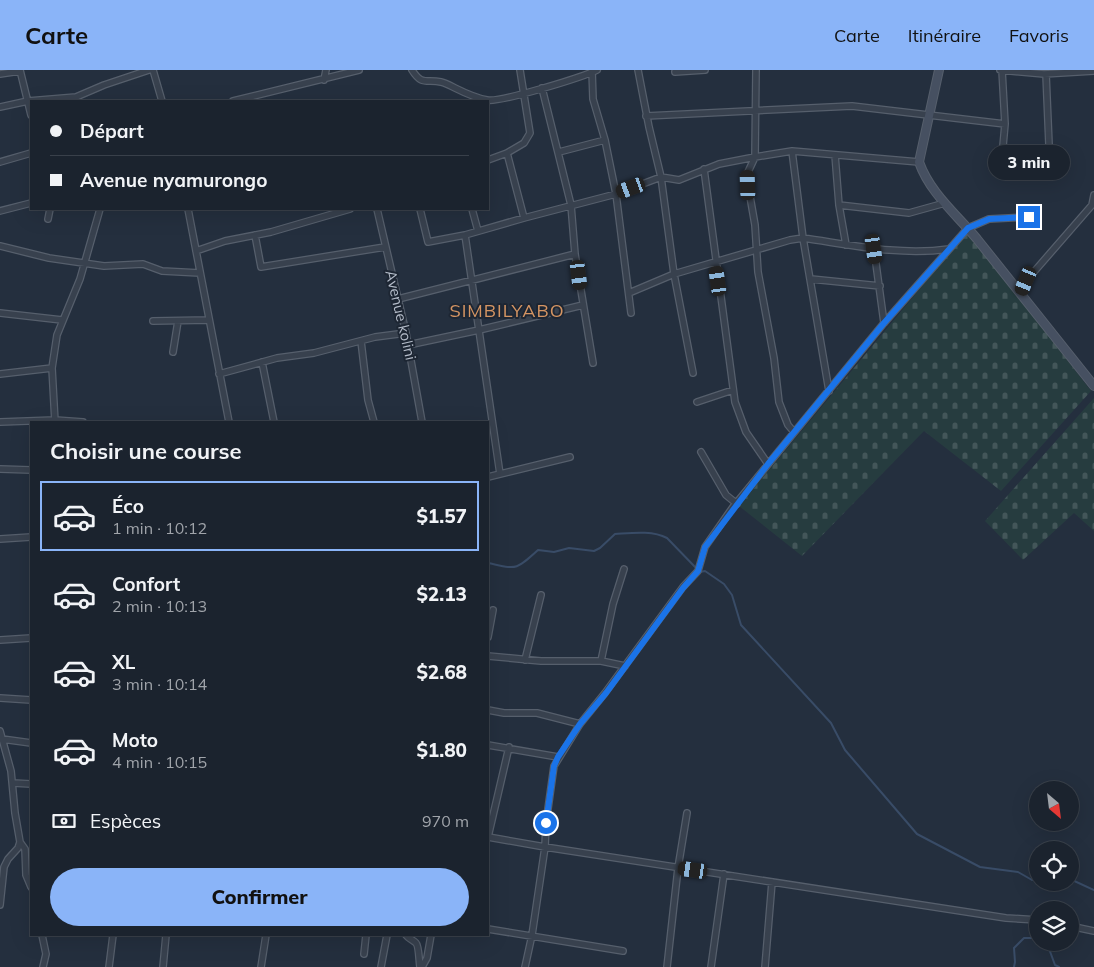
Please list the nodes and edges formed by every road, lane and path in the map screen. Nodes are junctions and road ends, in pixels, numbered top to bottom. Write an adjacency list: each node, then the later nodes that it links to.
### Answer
1 (20, 70): 16 (street); 23 (street)
2 (151, 70): 20 (street); 21 (street)
3 (326, 70): 17 (street)
4 (359, 70): 17 (street)
5 (412, 70): 19 (street)
6 (520, 70): 19 (street)
7 (638, 70): 28 (street)
8 (705, 70): 14 (street)
9 (756, 70): 26 (street)
10 (939, 70): 27 (street)
11 (1001, 70): 15 (street); 29 (street)
12 (1094, 70): 15 (street)
13 (594, 71): 18 (street); 30 (street)
14 (675, 72)
15 (1044, 73): 41 (street)
16 (0, 74)
17 (324, 80): 22 (street)
18 (542, 88): 19 (street); 32 (street)
19 (524, 93): 34 (street)
20 (40, 100)
21 (162, 100)
22 (238, 100)
23 (28, 101): 24 (street); 25 (street)
24 (0, 107)
25 (30, 110)
26 (755, 110): 27 (street); 28 (street); 37 (street)
27 (930, 114): 29 (street); 40 (street)
28 (646, 116): 43 (street)
29 (1005, 124): 36 (street)
30 (605, 140): 32 (street); 44 (street)
31 (792, 151): 35 (street); 37 (street); 65 (street)
32 (559, 152): 48 (street)
33 (30, 153): 39 (street)
34 (507, 153): 38 (street); 59 (street)
35 (835, 155): 40 (street); 49 (street)
36 (1002, 156)
37 (755, 157): 42 (street); 71 (street)
38 (489, 160)
39 (0, 162)
40 (919, 162): 47 (street)
41 (1050, 168)
42 (704, 169): 43 (street); 75 (street)
43 (661, 177): 44 (street); 77 (street)
44 (616, 194): 48 (street); 81 (street)
45 (1094, 195): 82 (street)
46 (30, 203): 57 (street)
47 (945, 203): 49 (street); 61 (street)
48 (571, 205): 59 (street); 73 (street)
49 (839, 205): 66 (street)
50 (50, 210): 60 (street)
51 (100, 210): 74 (street)
52 (188, 210): 72 (street)
53 (346, 210): 63 (street)
54 (377, 210): 68 (street, Avenue kolini)
55 (420, 210): 64 (street)
56 (472, 210): 62 (street)
57 (0, 211)
58 (1029, 217): 61 (street)
59 (524, 218): 62 (street)
60 (48, 219)
61 (968, 228): 70 (street); 82 (street)
62 (478, 231): 64 (street)
63 (255, 235): 68 (street); 72 (street)
64 (465, 235): 79 (street)
65 (803, 238): 66 (street); 71 (street); 78 (street)
66 (846, 244): 69 (street)
67 (0, 246): 74 (street)
68 (385, 247): 83 (street, Avenue kolini)
69 (874, 249): 70 (street); 80 (street)
70 (950, 249): 91 (street)
71 (756, 250): 75 (street); 114 (street)
72 (196, 251): 76 (street)
73 (575, 254): 79 (street); 84 (street)
74 (84, 263): 76 (street); 87 (street)
75 (716, 263): 77 (street); 104 (street)
76 (200, 272): 88 (street)
77 (674, 274): 81 (street); 100 (street)
78 (811, 279): 80 (street); 105 (street)
79 (473, 280): 83 (street); 92 (street)
80 (880, 286): 91 (street)
81 (629, 293): 86 (street)
82 (1021, 293): 103 (street)
83 (398, 299): 93 (street, Avenue kolini)
84 (583, 305): 92 (street); 98 (street)
85 (0, 313): 87 (street)
86 (632, 313)
87 (62, 320): 99 (street)
88 (209, 320): 90 (street); 102 (street)
89 (153, 321): 90 (street)
90 (178, 321): 96 (street)
91 (884, 323): 105 (street)
92 (479, 330): 95 (street); 120 (street)
93 (406, 333): 94 (street); 95 (street, Avenue kolini)
94 (361, 341): 97 (street); 111 (street)
95 (408, 345): 112 (street, Avenue kolini)
96 (173, 352)
97 (262, 362): 102 (street); 110 (street)
98 (592, 363)
99 (52, 368): 101 (street); 108 (street)
100 (693, 373)
101 (0, 374)
102 (219, 374): 109 (street)
103 (1094, 386)
104 (733, 390): 106 (street); 117 (street)
105 (829, 391): 114 (street)
106 (696, 402)
107 (30, 421): 113 (street)
108 (55, 421)
109 (229, 421)
110 (274, 421)
111 (374, 421)
112 (422, 421)
113 (0, 422)
114 (794, 432): 117 (street)
115 (701, 452): 122 (street)
116 (570, 457): 120 (street)
117 (768, 464): 122 (street)
118 (0, 469): 119 (street)
119 (30, 470)
120 (500, 474): 121 (street)
121 (489, 477)
122 (737, 504): 134 (street)
123 (30, 537): 124 (street)
124 (0, 539)
125 (624, 569): 133 (street)
126 (541, 594): 132 (street)
127 (493, 610): 128 (street)
128 (489, 632)
129 (30, 638): 130 (street)
130 (0, 640)
131 (489, 656): 132 (street)
132 (525, 660): 133 (street)
133 (601, 660): 134 (street)
134 (625, 666): 138 (street)
135 (0, 698): 136 (street)
136 (30, 700)
137 (489, 710): 138 (street)
138 (580, 724): 144 (street)
139 (0, 731): 140 (street)
140 (2, 739): 141 (street); 145 (street)
141 (30, 743)
142 (489, 745): 143 (street)
143 (509, 747): 144 (street); 148 (street)
144 (558, 757): 151 (street)
145 (13, 783): 146 (street); 150 (street)
146 (30, 784)
147 (687, 813): 152 (street)
148 (489, 833)
149 (489, 837): 151 (street)
150 (20, 842): 155 (street); 156 (street)
151 (545, 847): 152 (street); 161 (street)
152 (678, 868): 153 (street); 179 (street)
153 (724, 874): 154 (street); 180 (street)
154 (772, 882): 157 (street); 181 (street)
155 (30, 885)
156 (0, 905)
157 (1029, 919)
158 (1079, 928): 160 (street)
159 (489, 929): 161 (street)
160 (1094, 930)
161 (532, 935): 170 (street); 178 (street)
162 (42, 936): 172 (street)
163 (113, 936): 173 (street)
164 (166, 936): 174 (street)
165 (266, 936): 175 (street)
166 (366, 936): 171 (street)
167 (387, 936): 176 (street)
168 (407, 936): 177 (street)
169 (431, 936): 177 (street)
170 (623, 951)
171 (364, 954)
172 (43, 967)
173 (109, 967)
174 (163, 967)
175 (261, 967)
176 (381, 967)
177 (421, 967)
178 (525, 967)
179 (667, 967)
180 (711, 967)
181 (765, 967)

